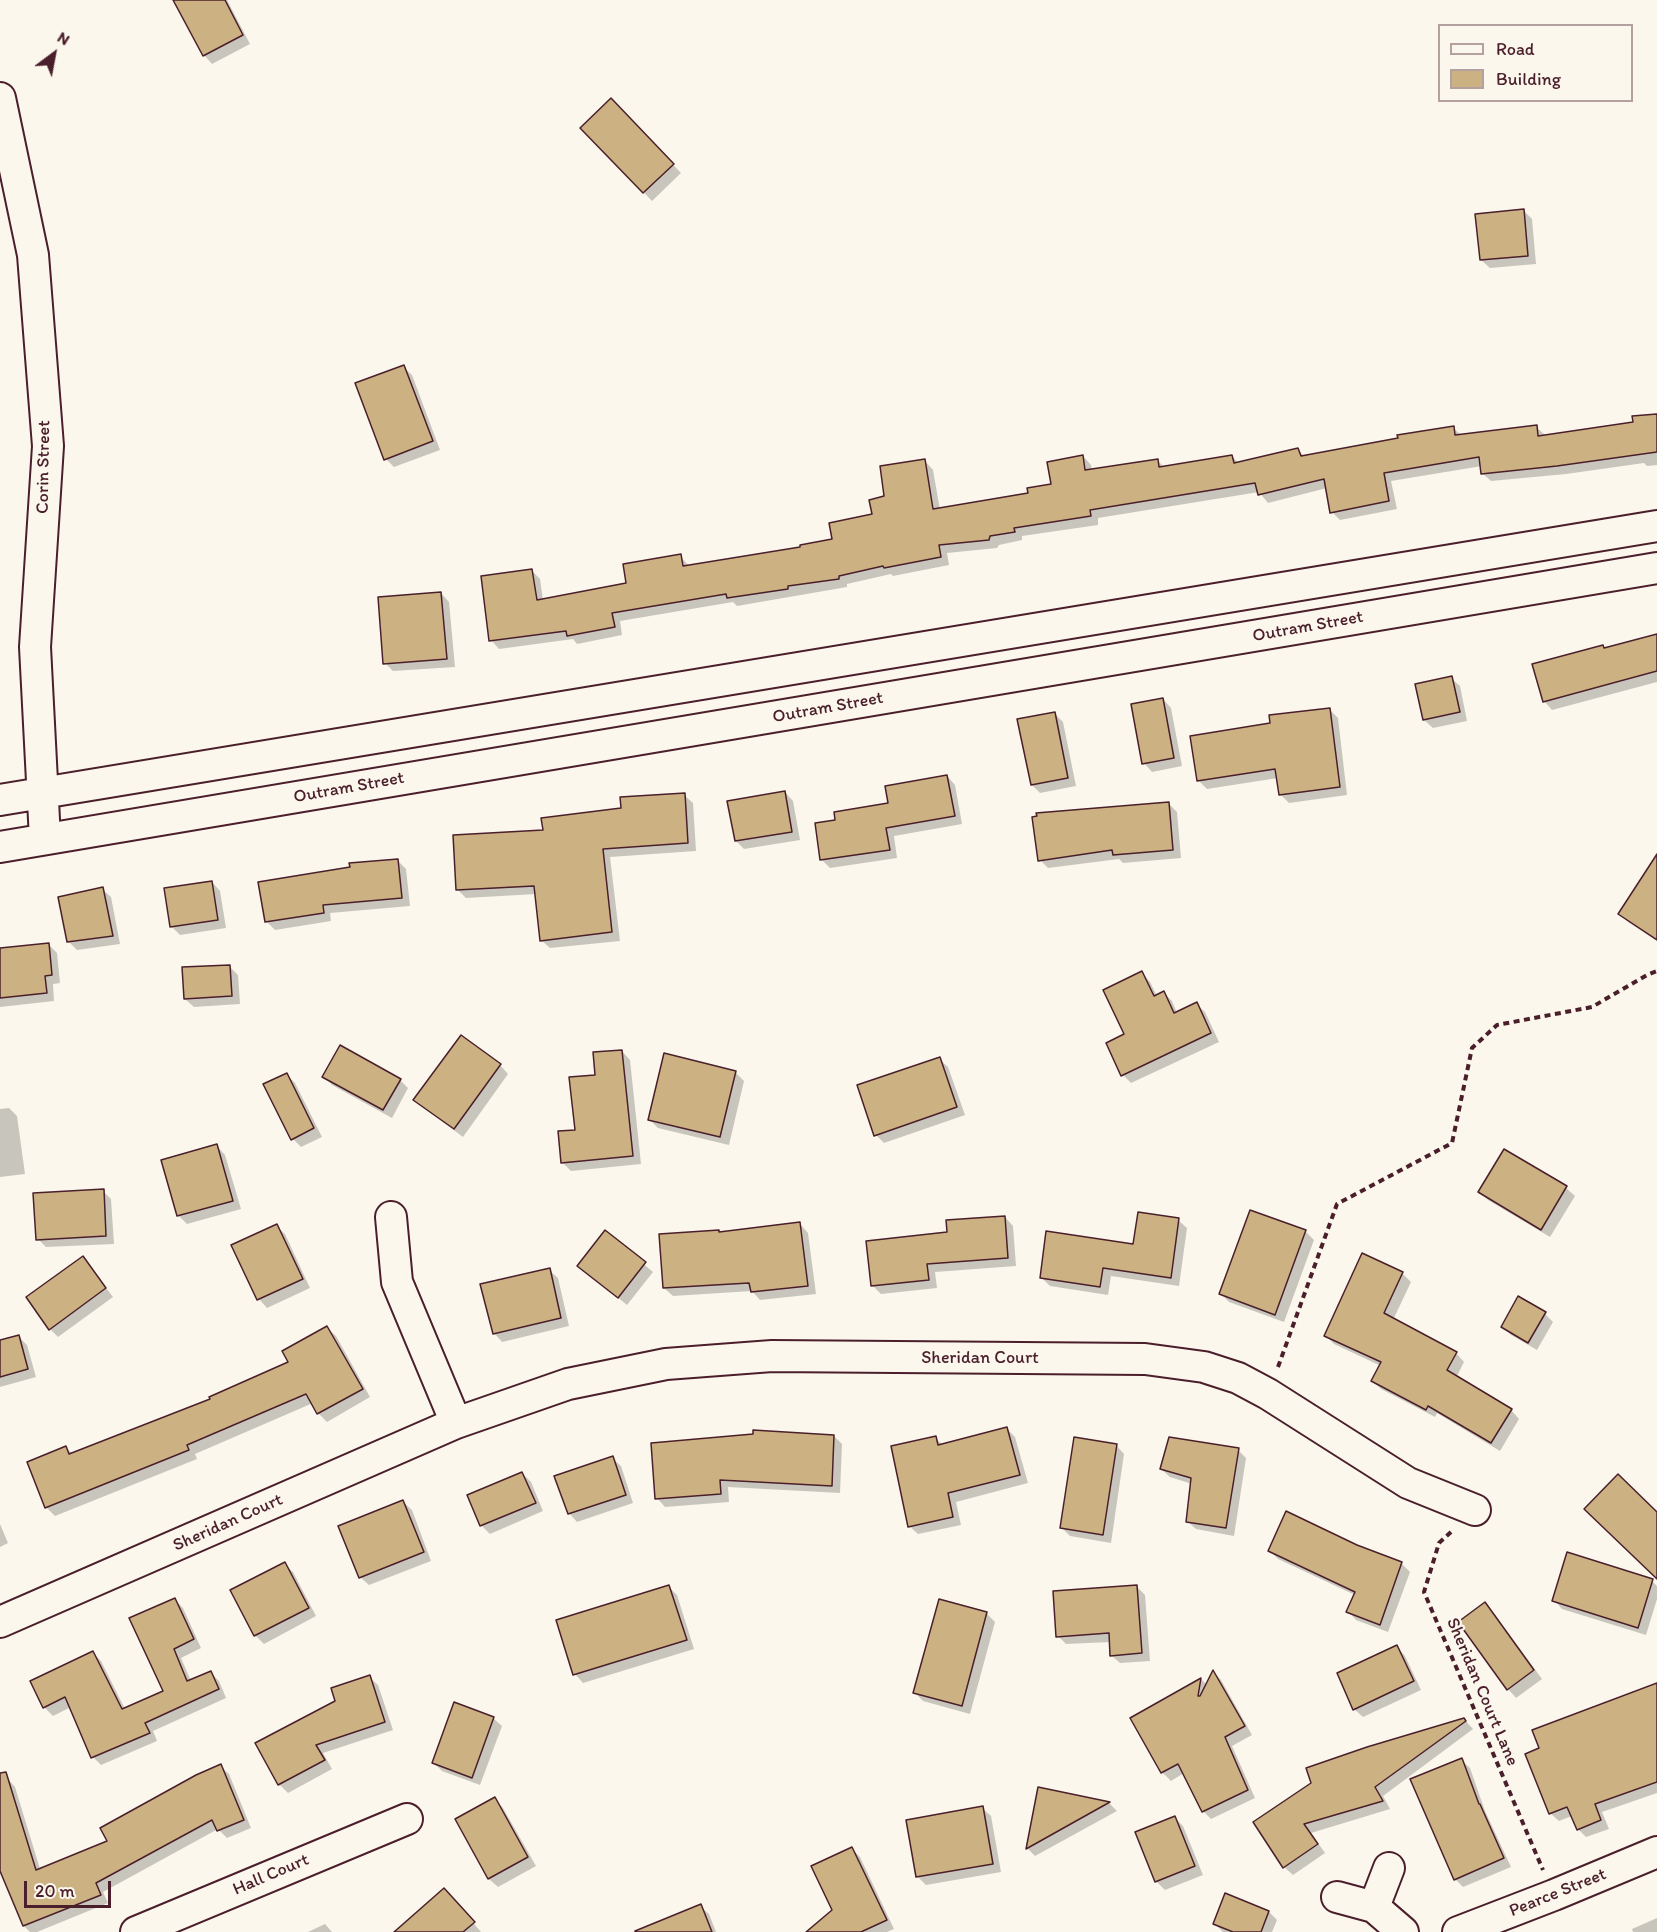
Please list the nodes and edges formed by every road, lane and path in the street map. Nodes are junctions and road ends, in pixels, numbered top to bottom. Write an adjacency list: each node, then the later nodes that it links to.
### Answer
1 (0, 98): 4 (street, Corin Street)
2 (1657, 525): 4 (street)
3 (1657, 568): 6 (street, Outram Street)
4 (43, 792): 5 (street); 6 (street, Corin Street)
5 (0, 800)
6 (45, 839): 7 (street, Outram Street)
7 (0, 848)
8 (1657, 971): 10 (path)
9 (391, 1217): 11 (street)
10 (1269, 1394): 11 (street, Sheridan Court); 12 (street, Sheridan Court)
11 (456, 1423): 13 (street, Sheridan Court)
12 (1475, 1510): 17 (path, Sheridan Court Lane)
13 (0, 1622)
14 (407, 1819): 20 (street, Hall Court)
15 (1657, 1852): 17 (street, Pearce Street)
16 (1389, 1868): 19 (street)
17 (1554, 1895): 22 (street, Pearce Street)
18 (1337, 1897): 19 (street)
19 (1374, 1907): 21 (street)
20 (136, 1932)
21 (1403, 1932)
22 (1458, 1932)

